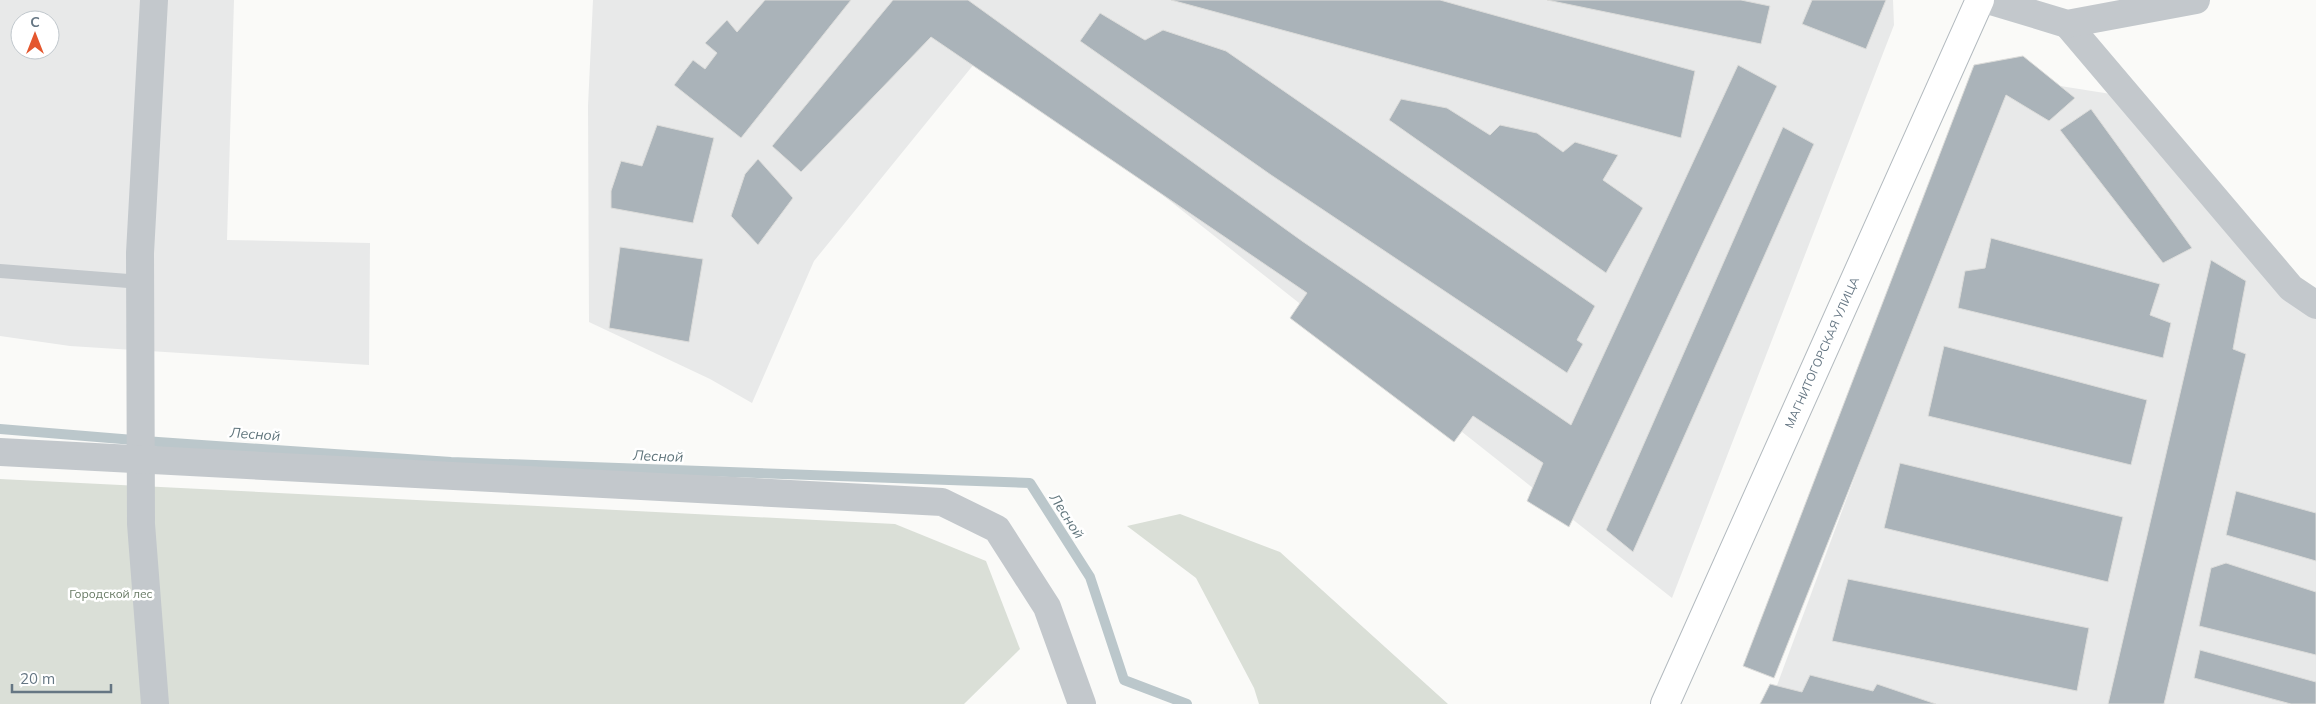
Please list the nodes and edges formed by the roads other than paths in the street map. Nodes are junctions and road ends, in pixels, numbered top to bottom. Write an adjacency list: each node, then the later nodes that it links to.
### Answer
1 (154, 0): 7 (street)
2 (1980, 0): 13 (main road, МАГНИТОГОРСКАЯ УЛИЦА)
3 (1988, 0): 5 (street)
4 (2196, 0): 5 (street)
5 (2067, 24): 8 (street)
6 (0, 272): 7 (lane)
7 (141, 282): 10 (street)
8 (2316, 305)
9 (0, 452): 10 (street)
10 (142, 460): 11 (street); 12 (street)
11 (155, 704)
12 (1082, 704)
13 (1665, 704)

